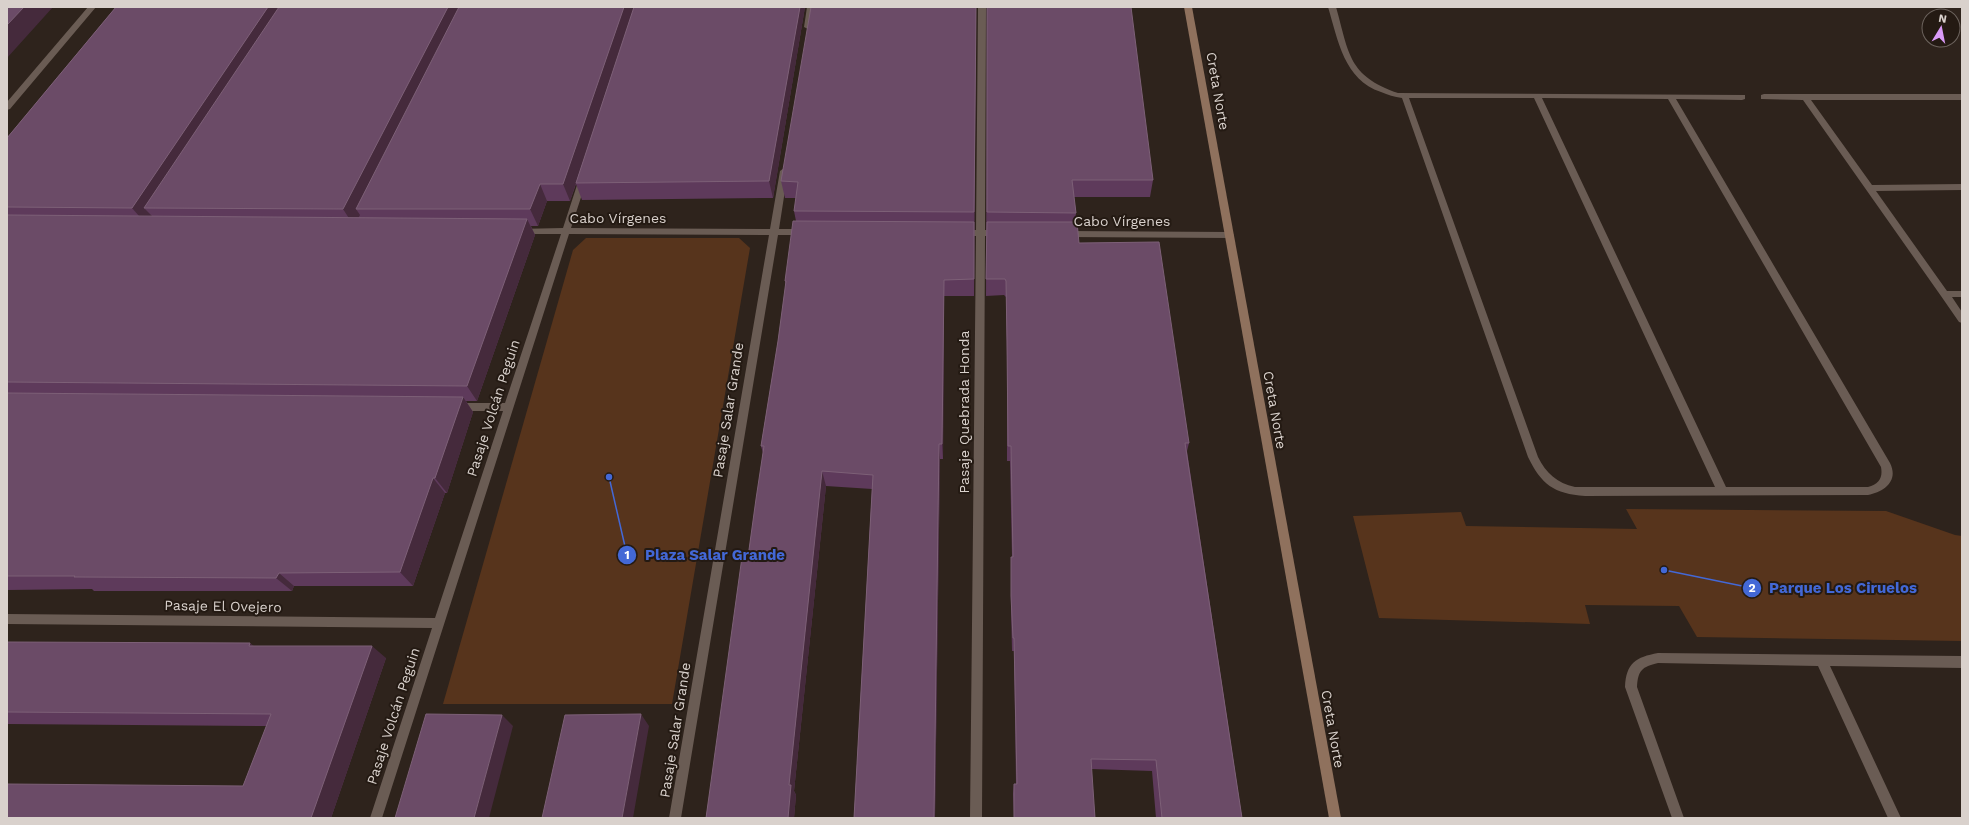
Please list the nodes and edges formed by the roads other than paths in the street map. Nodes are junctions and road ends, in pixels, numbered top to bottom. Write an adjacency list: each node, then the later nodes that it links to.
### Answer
1 (92, 7): 14 (street)
2 (811, 7): 6 (street)
3 (982, 7): 24 (street, Pasaje Quebrada Honda)
4 (1188, 7): 27 (street, Creta Norte)
5 (1332, 7): 7 (street)
6 (806, 38)
7 (1405, 96): 8 (street); 33 (street)
8 (1537, 96): 9 (street); 33 (street)
9 (1670, 96): 10 (street); 33 (street)
10 (1742, 97)
11 (1764, 97): 12 (street)
12 (1805, 97): 13 (street); 18 (street)
13 (1962, 97)
14 (7, 107)
15 (785, 164): 21 (street, Pasaje Salar Grande)
16 (586, 170): 20 (street, Pasaje Volcán Peguin)
17 (1962, 187): 18 (street)
18 (1869, 188): 28 (street)
19 (510, 230): 20 (street, Cabo Vírgenes)
20 (566, 231): 21 (street, Cabo Vírgenes); 32 (street, Pasaje Volcán Peguin)
21 (774, 232): 22 (street, Cabo Vírgenes); 39 (street, Pasaje Salar Grande)
22 (813, 232)
23 (956, 233): 24 (street)
24 (980, 233): 25 (street); 40 (street, Pasaje Quebrada Honda)
25 (1012, 233)
26 (1058, 234): 27 (street, Cabo Vírgenes)
27 (1230, 235): 41 (street, Creta Norte)
28 (1944, 294): 29 (street); 30 (street)
29 (1962, 294)
30 (1962, 319)
31 (445, 407): 32 (street)
32 (509, 407): 35 (street, Pasaje Volcán Peguin)
33 (1723, 492)
34 (7, 618): 35 (street, Pasaje El Ovejero)
35 (439, 623): 38 (street, Pasaje Volcán Peguin)
36 (1820, 660): 37 (street); 42 (street); 43 (street)
37 (1962, 662)
38 (376, 818)
39 (675, 818)
40 (976, 818)
41 (1335, 818)
42 (1678, 818)
43 (1895, 818)

